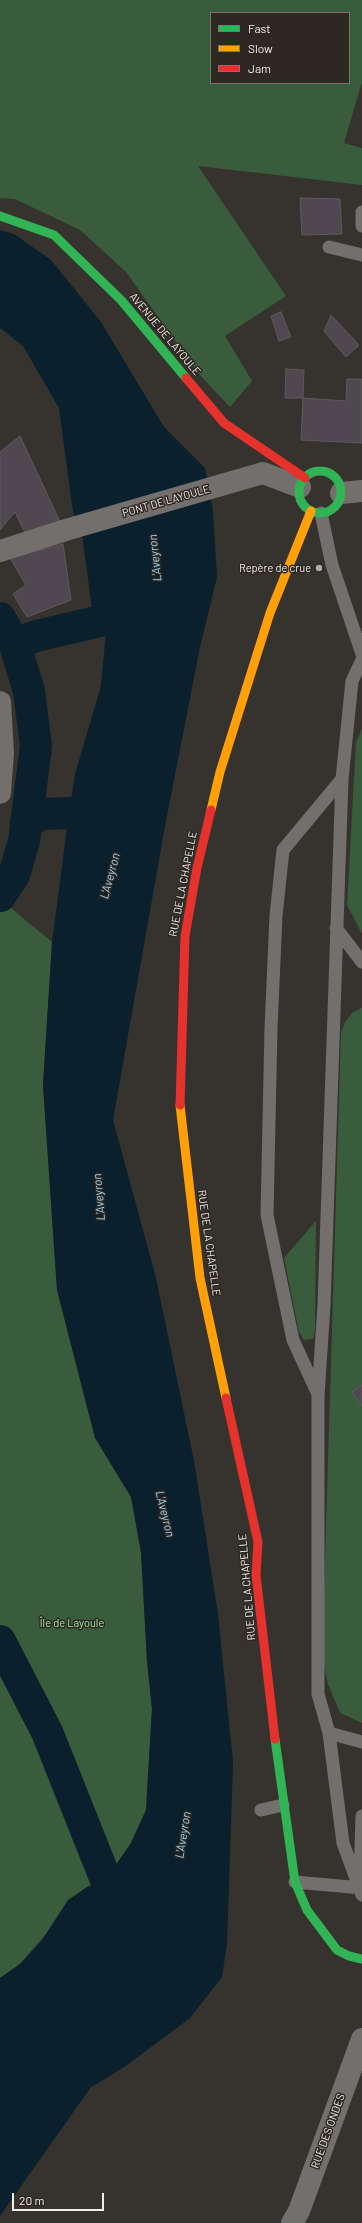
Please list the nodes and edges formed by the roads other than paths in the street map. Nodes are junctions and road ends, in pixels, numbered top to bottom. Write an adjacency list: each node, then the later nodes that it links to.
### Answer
1 (362, 212): 3 (lane)
2 (0, 216): 6 (street, AVENUE DE LAYOULE)
3 (362, 226)
4 (329, 247): 5 (lane)
5 (362, 255)
6 (302, 482): 8 (street); 9 (street); 10 (street, PONT DE LAYOULE)
7 (362, 491): 8 (street)
8 (341, 493): 9 (street)
9 (316, 512): 11 (lane); 21 (street, RUE DE LA CHAPELLE)
10 (0, 551)
11 (362, 654)
12 (362, 660): 14 (lane)
13 (0, 702): 15 (street)
14 (342, 779): 16 (lane); 18 (lane)
15 (0, 793)
16 (336, 928): 17 (lane); 18 (lane)
17 (362, 962)
18 (318, 1396): 19 (lane)
19 (329, 1733): 20 (lane); 25 (lane)
20 (362, 1742)
21 (283, 1804): 22 (lane); 24 (street, RUE DE LA CHAPELLE)
22 (261, 1810)
23 (362, 1816): 25 (lane)
24 (295, 1882): 25 (lane); 26 (street, RUE DE LA CHAPELLE)
25 (361, 1890)
26 (362, 1959)
27 (362, 2039): 28 (street, RUE DES ONDES)
28 (292, 2223)

